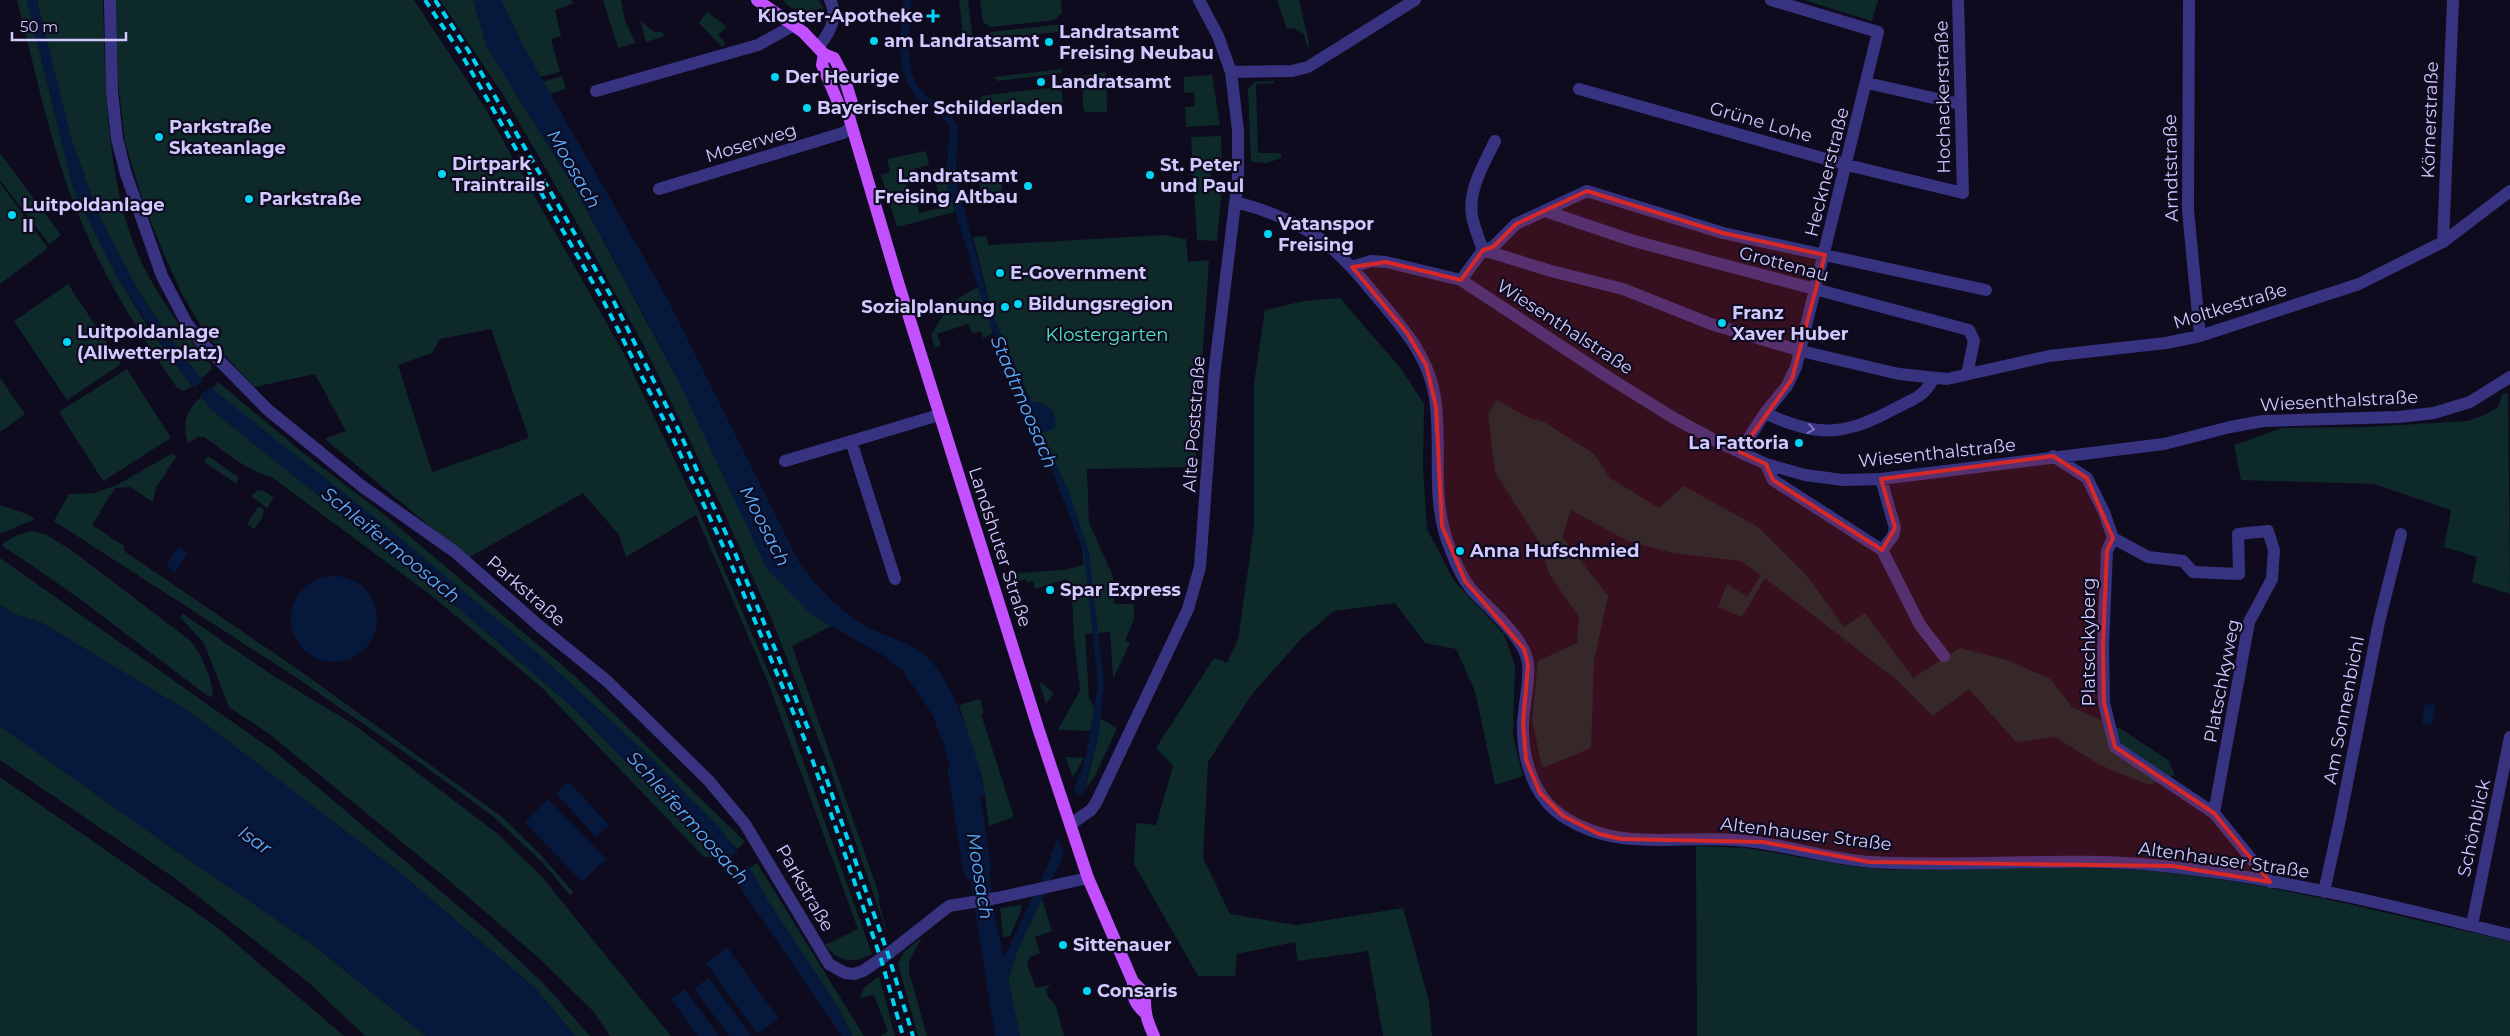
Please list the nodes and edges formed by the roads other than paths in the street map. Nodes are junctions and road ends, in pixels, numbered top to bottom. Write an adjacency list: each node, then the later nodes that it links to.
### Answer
1 (110, 0): 53 (street, Parkstraße)
2 (757, 0): 10 (main road)
3 (830, 0): 11 (street)
4 (1199, 0): 12 (street, Alte Poststraße)
5 (1415, 0): 12 (street)
6 (1771, 0): 13 (street, Hecknerstraße)
7 (1958, 0): 16 (street, Hochackerstraße)
8 (2189, 0): 32 (street, Arndtstraße)
9 (2453, 0): 25 (street, Körnerstraße)
10 (794, 25): 11 (main road); 15 (street)
11 (821, 50): 17 (main road, Landshuter Straße)
12 (1231, 72): 23 (street, Alte Poststraße)
13 (1867, 83): 16 (street); 19 (street, Hecknerstraße)
14 (1579, 89): 19 (street, Grüne Lohe)
15 (596, 91)
16 (1960, 104): 22 (street, Hochackerstraße)
17 (850, 122): 20 (street, Moserweg); 38 (main road, Landshuter Straße)
18 (1495, 141): 26 (street)
19 (1848, 165): 22 (street, Grüne Lohe); 27 (street, Hecknerstraße)
20 (659, 189)
21 (2510, 191): 25 (street, Moltkestraße)
22 (1963, 193)
23 (1236, 202): 28 (street); 52 (street, Alte Poststraße)
24 (1548, 212): 26 (street, Grottenau); 27 (street, Grottenau); 31 (street, Grottenau)
25 (2443, 242): 32 (street, Moltkestraße)
26 (1483, 250): 29 (street, Grottenau); 33 (street)
27 (1825, 255): 30 (street, Grottenau); 31 (street, Hecknerstraße)
28 (1352, 267): 29 (street, Wiesenthalstraße); 54 (street, Altenhauser Straße)
29 (1461, 280): 40 (street, Wiesenthalstraße)
30 (1986, 290)
31 (1816, 291): 33 (street, Hecknerstraße); 34 (street, Grottenau)
32 (2200, 336): 34 (street, Moltkestraße)
33 (1801, 351): 36 (street, Moltkestraße); 37 (street, Hecknerstraße)
34 (1967, 374): 36 (street, Moltkestraße)
35 (2510, 377): 41 (street, Wiesenthalstraße)
36 (1933, 379): 37 (street, one-way to 36)
37 (1765, 413): 40 (street, Hecknerstraße)
38 (939, 414): 39 (street); 52 (main road, Landshuter Straße)
39 (851, 441): 42 (street); 48 (street)
40 (1740, 452): 43 (street, Wiesenthalstraße)
41 (2053, 456): 44 (street, Wiesenthalstraße); 46 (street)
42 (785, 461)
43 (1766, 464): 44 (street, Wiesenthalstraße); 47 (street)
44 (1882, 479): 47 (street)
45 (2400, 534): 55 (street, Am Sonnenbichl)
46 (2113, 538): 51 (street, Platschkyberg); 51 (street, Platschkyweg)
47 (1882, 550): 49 (street)
48 (895, 580)
49 (1944, 656)
50 (2510, 737): 56 (street, Schönblick)
51 (2214, 813): 54 (street)
52 (1071, 824): 53 (main road, Landshuter Straße)
53 (1088, 878): 58 (main road, Landshuter Straße)
54 (2270, 882): 55 (street, Altenhauser Straße)
55 (2324, 892): 56 (street, Altenhauser Straße)
56 (2472, 925): 57 (street, Altenhauser Straße)
57 (2510, 935)
58 (1154, 1036)

